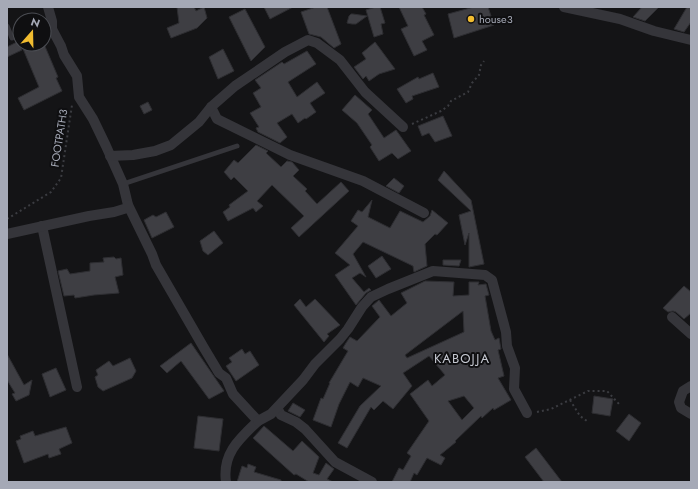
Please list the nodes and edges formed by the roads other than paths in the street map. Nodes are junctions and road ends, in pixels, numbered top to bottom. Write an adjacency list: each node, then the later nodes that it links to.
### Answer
1 (48, 7): 10 (street)
2 (564, 7): 3 (street)
3 (589, 10): 6 (street)
4 (7, 26): 5 (lane)
5 (12, 38)
6 (691, 40)
7 (211, 107): 8 (street); 10 (street); 13 (street)
8 (403, 127)
9 (238, 146): 11 (lane)
10 (110, 156): 11 (street)
11 (123, 184): 12 (street)
12 (128, 205): 14 (street); 23 (street)
13 (424, 213)
14 (42, 226): 15 (street); 19 (street)
15 (7, 234)
16 (672, 318): 17 (street)
17 (691, 334)
18 (691, 386): 22 (street)
19 (77, 387)
20 (276, 408): 21 (street); 23 (street); 25 (street)
21 (528, 413)
22 (691, 414)
23 (258, 421): 24 (street)
24 (226, 482)
25 (372, 482)

